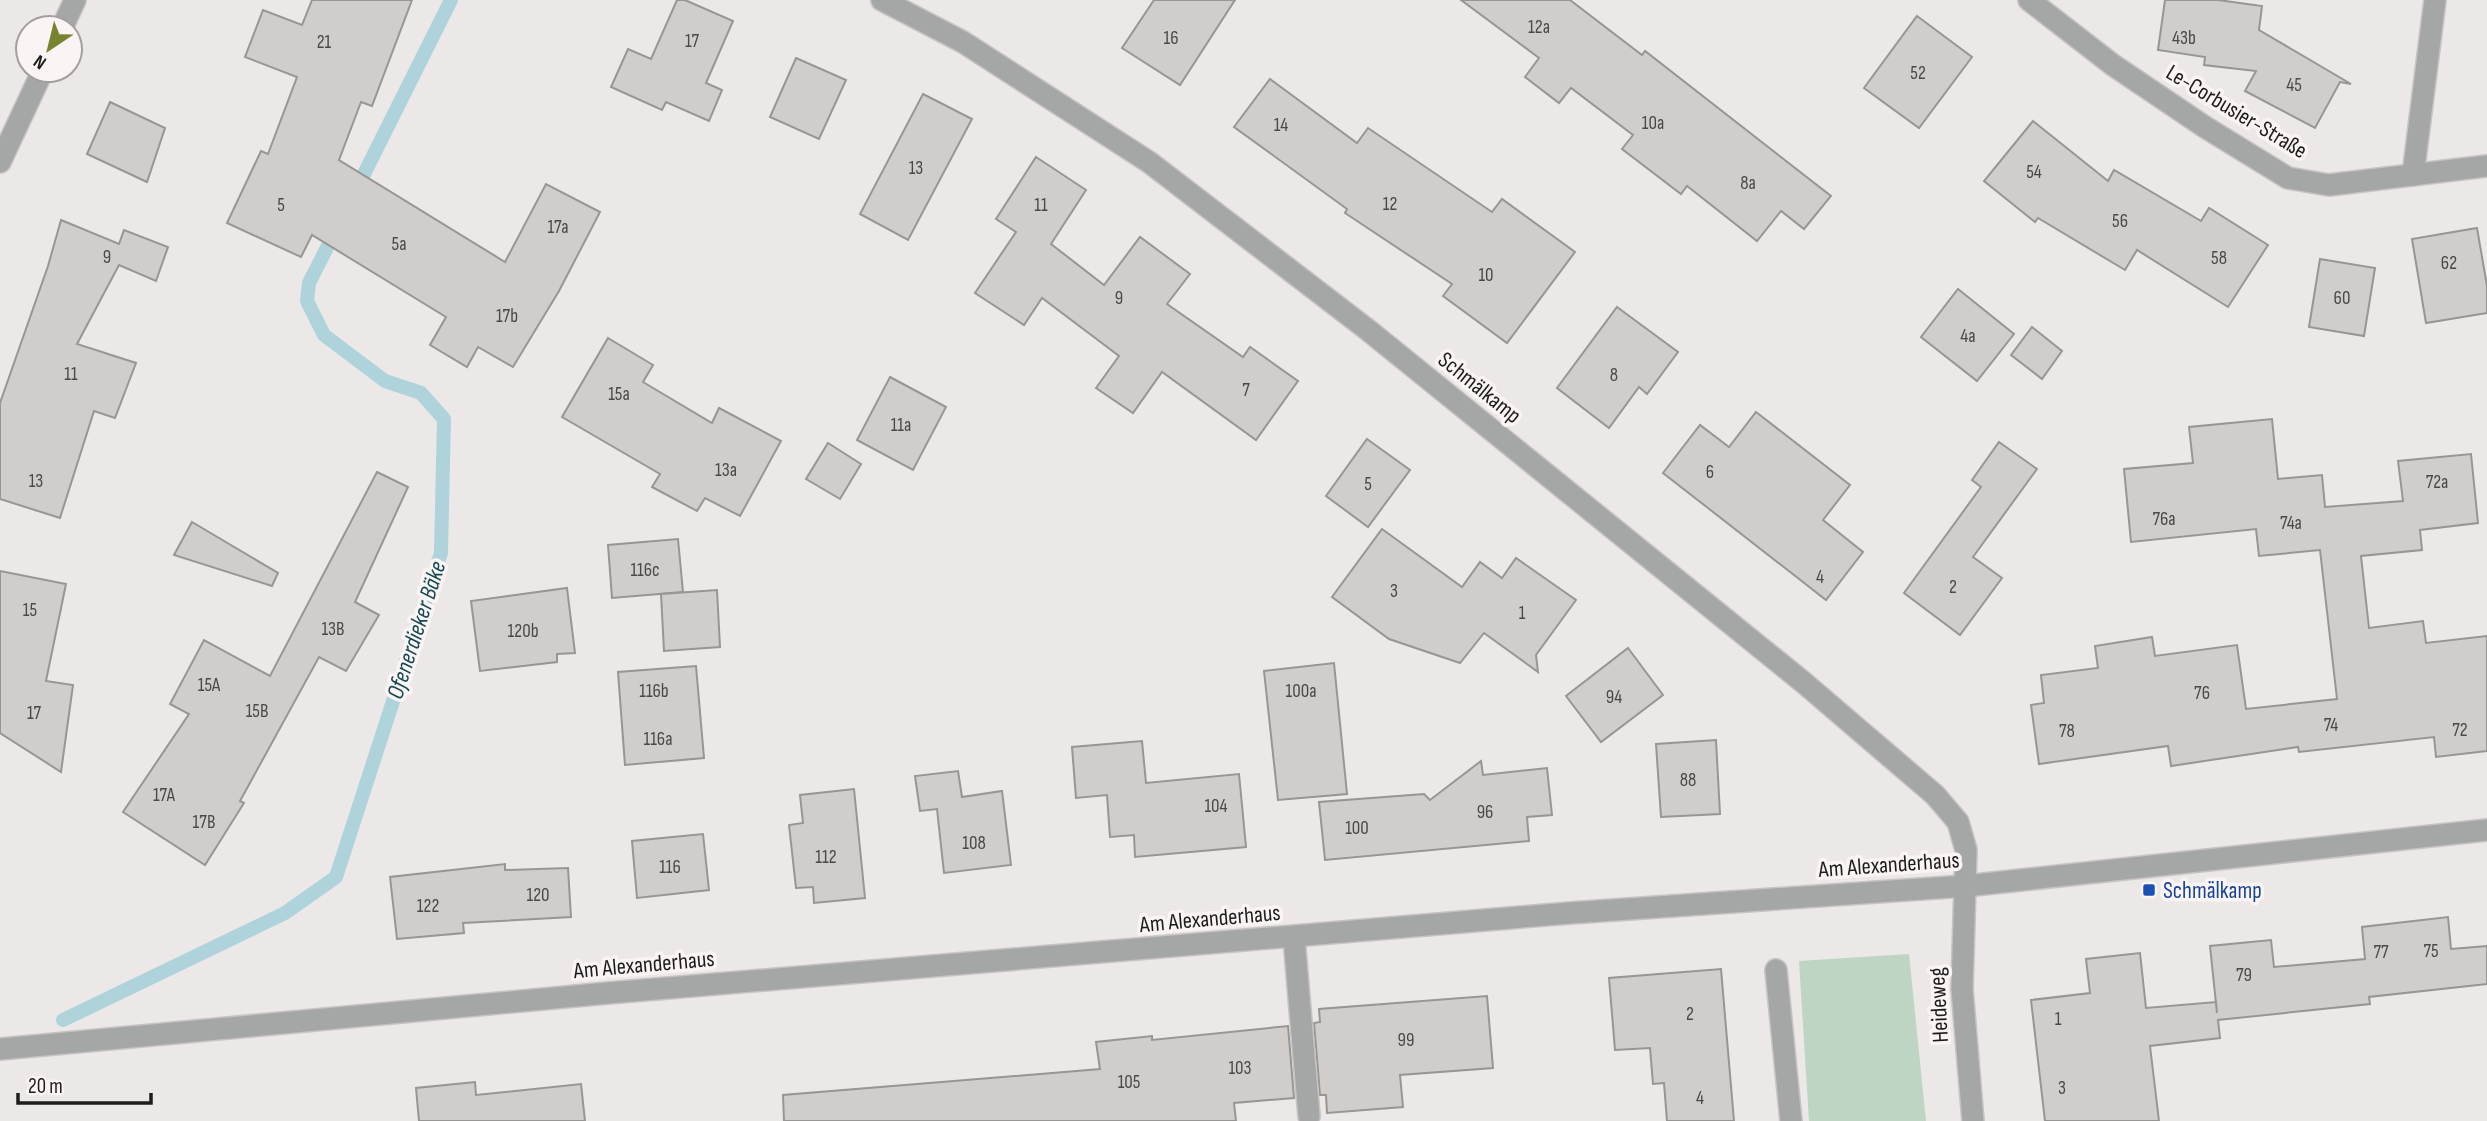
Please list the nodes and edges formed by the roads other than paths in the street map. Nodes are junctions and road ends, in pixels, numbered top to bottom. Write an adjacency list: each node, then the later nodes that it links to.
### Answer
1 (882, 0): 9 (street, Schmälkamp)
2 (2029, 0): 7 (street, Le-Corbusier-Straße)
3 (2435, 0): 7 (street)
4 (36, 84): 5 (street)
5 (0, 162)
6 (2487, 166): 7 (street, Le-Corbusier-Straße)
7 (2413, 175)
8 (2487, 830): 9 (street, Am Alexanderhaus)
9 (1965, 886): 10 (street, Am Alexanderhaus); 15 (street, Heideweg)
10 (1294, 938): 12 (street, Am Alexanderhaus); 13 (street, Am Alexanderhaus)
11 (1776, 970): 14 (street)
12 (0, 1049)
13 (1309, 1116)
14 (1791, 1121)
15 (1973, 1121)

